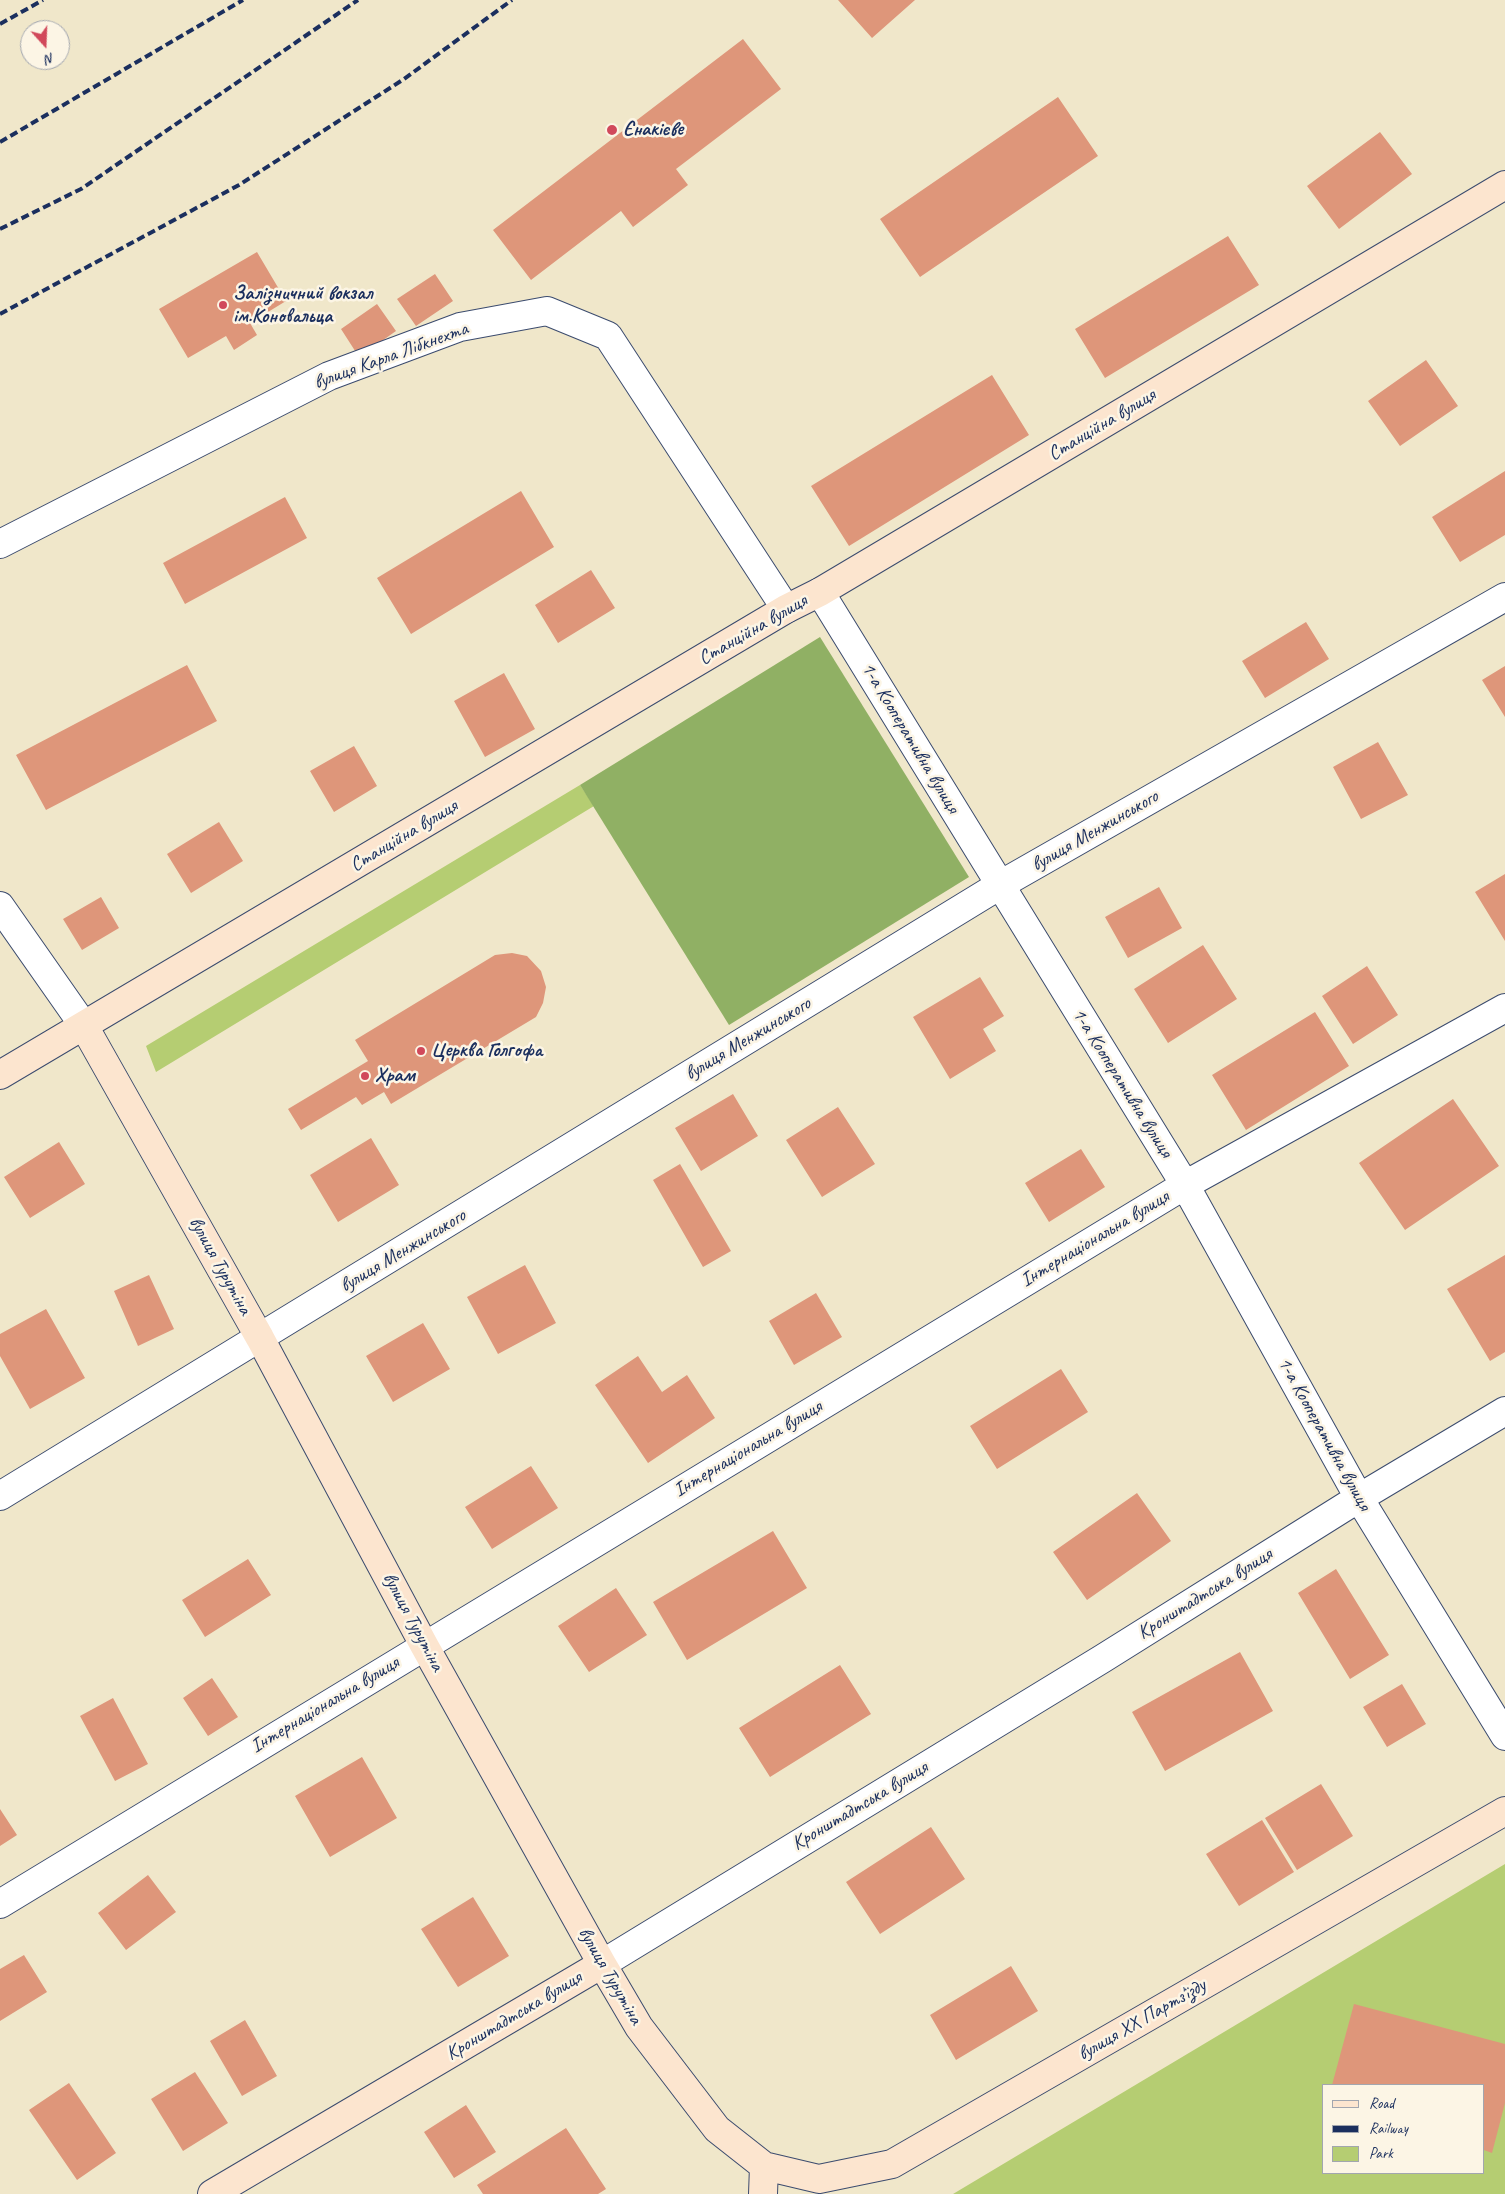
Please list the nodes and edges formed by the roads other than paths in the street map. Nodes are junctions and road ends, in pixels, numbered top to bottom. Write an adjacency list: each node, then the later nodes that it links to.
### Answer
1 (1505, 185): 3 (street, Станційна вулиця)
2 (0, 544): 5 (street, вулиця Карла Лібкнехта)
3 (820, 592): 5 (street, Станційна вулиця); 6 (street, 1-а Кооперативна вулиця)
4 (1505, 597): 6 (street, вулиця Менжинського)
5 (786, 609): 9 (street, Станційна вулиця)
6 (1000, 886): 11 (street, 1-а Кооперативна вулиця); 12 (street, вулиця Менжинського)
7 (0, 906): 9 (street)
8 (1505, 1008): 11 (street, Інтернаціональна вулиця)
9 (84, 1026): 10 (street, Станційна вулиця); 12 (street, вулиця Турутіна)
10 (0, 1075)
11 (1186, 1185): 15 (street, 1-а Кооперативна вулиця); 16 (street, Інтернаціональна вулиця)
12 (260, 1338): 14 (street, вулиця Менжинського); 16 (street, вулиця Турутіна)
13 (1505, 1411): 15 (street, Кронштадтська вулиця)
14 (0, 1496)
15 (1359, 1498): 17 (street, 1-а Кооперативна вулиця); 20 (street, Кронштадтська вулиця)
16 (424, 1645): 19 (street, Інтернаціональна вулиця); 20 (street, вулиця Турутіна)
17 (1505, 1736)
18 (1505, 1811): 21 (street, вулиця XX Партз'їзду)
19 (0, 1904)
20 (602, 1964): 21 (street, вулиця Турутіна); 22 (street, Кронштадтська вулиця)
21 (764, 2166): 23 (street)
22 (212, 2194)
23 (763, 2194)

